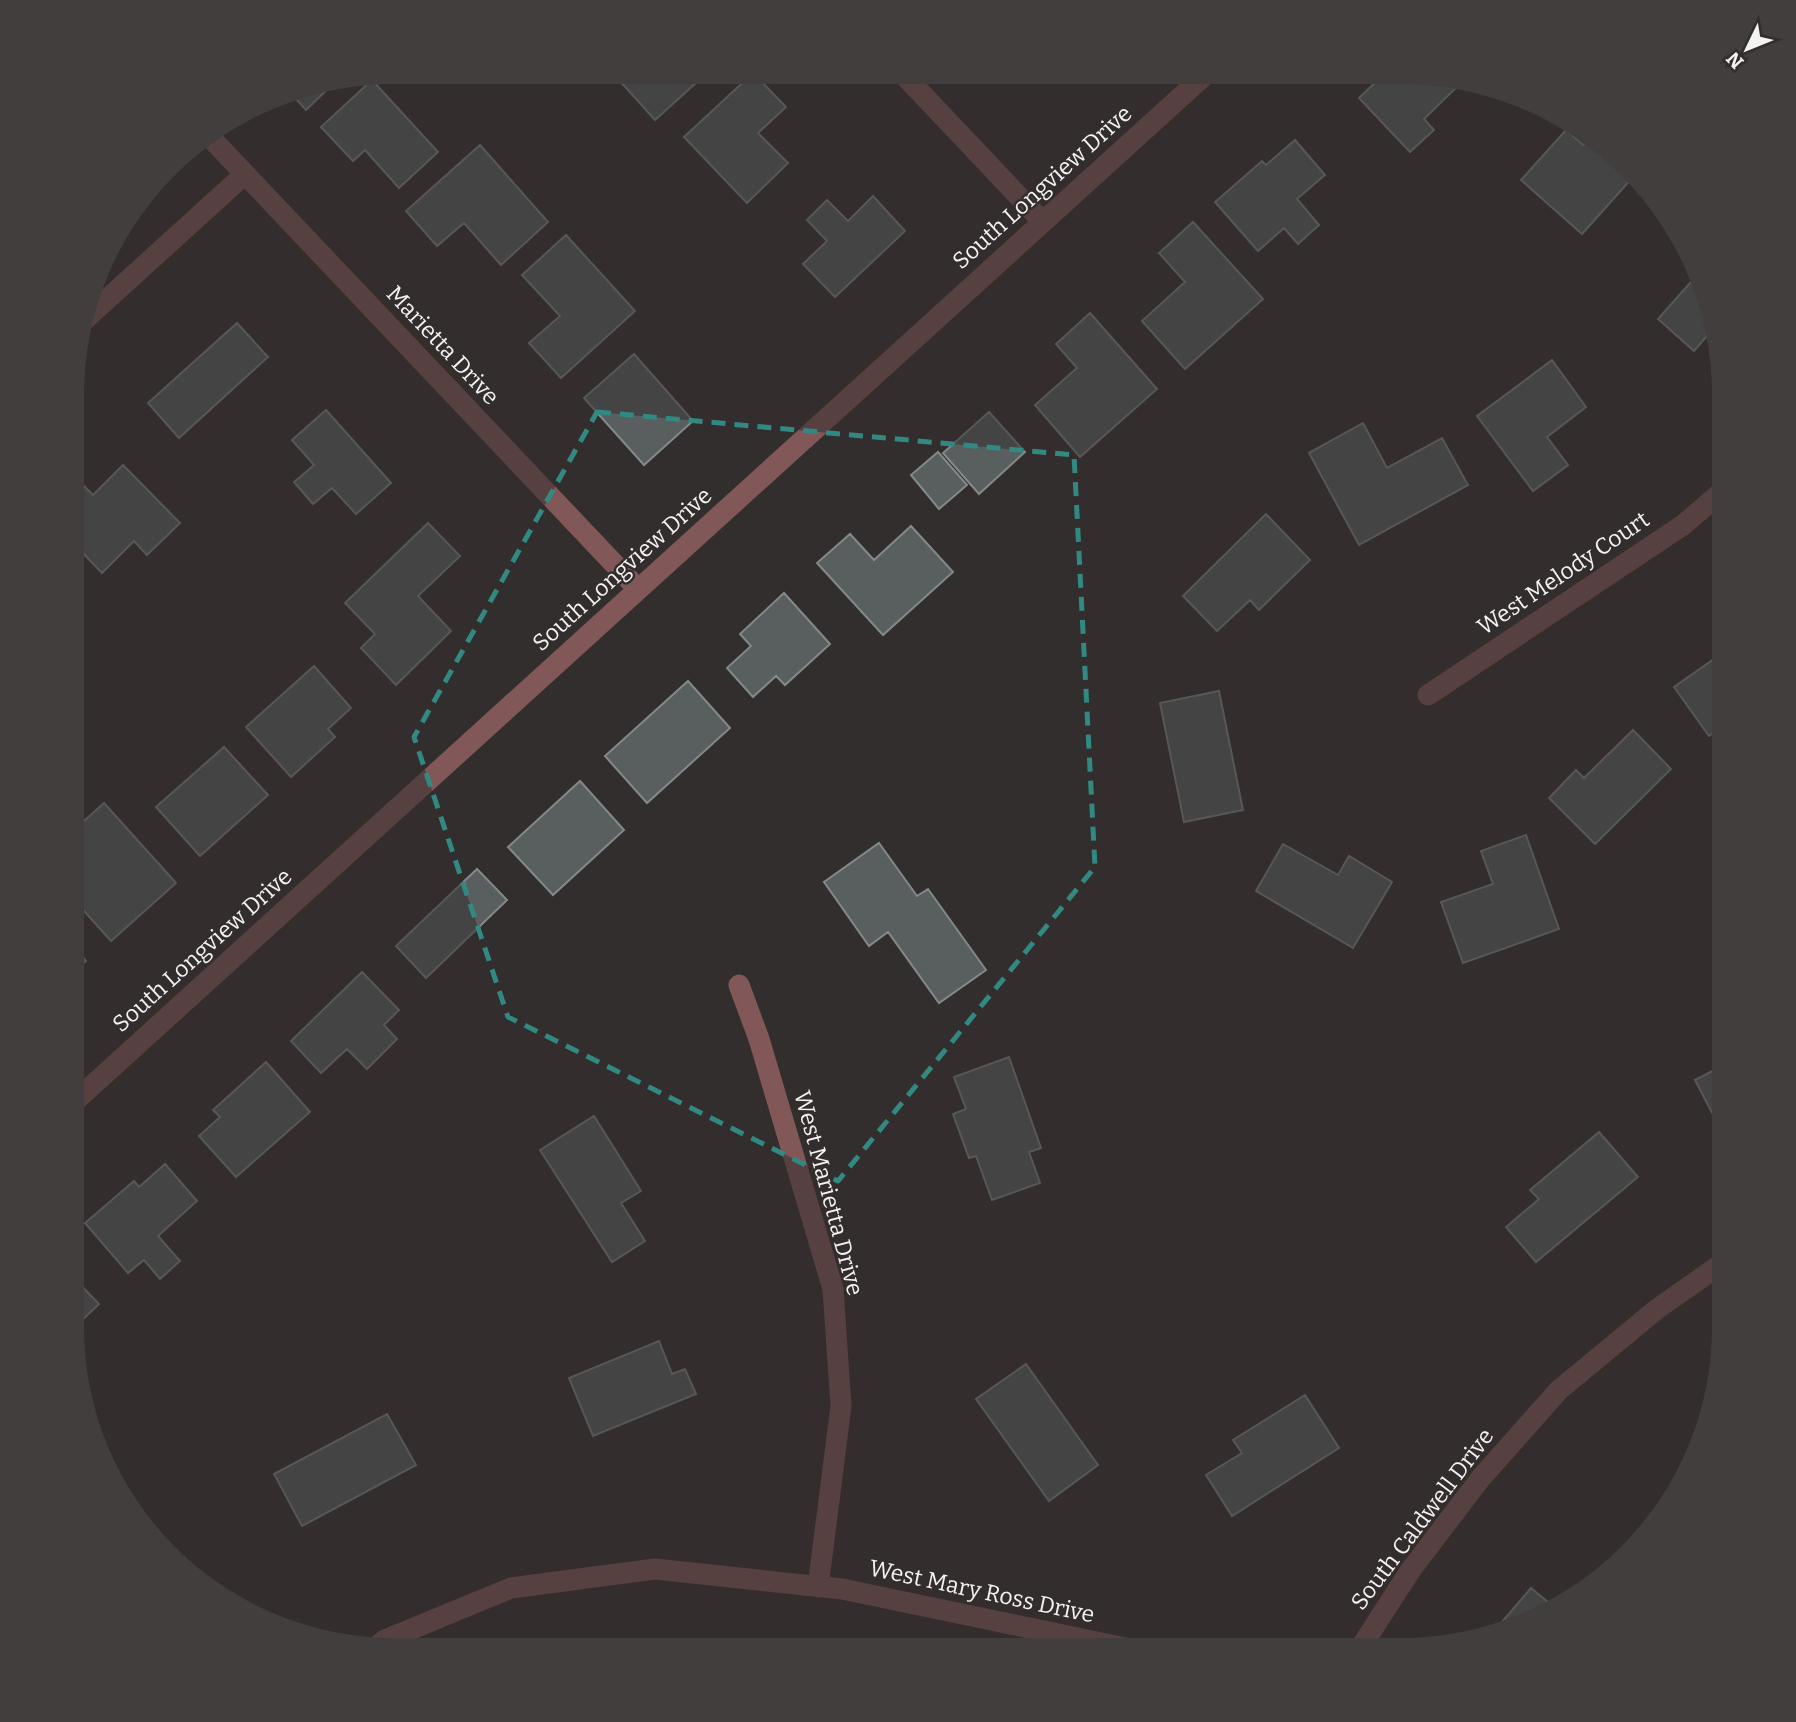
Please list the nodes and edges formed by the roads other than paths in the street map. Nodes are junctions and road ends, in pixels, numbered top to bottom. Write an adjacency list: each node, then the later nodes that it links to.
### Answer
1 (912, 84): 5 (street)
2 (1195, 84): 5 (street, South Longview Drive)
3 (214, 142): 4 (street, Marietta Drive)
4 (245, 174): 6 (street); 8 (street, Marietta Drive)
5 (1042, 222): 8 (street, South Longview Drive)
6 (96, 309)
7 (1712, 500): 9 (street, West Melody Court)
8 (638, 589): 11 (street, South Longview Drive)
9 (1428, 695)
10 (739, 985): 13 (street, West Marietta Drive)
11 (84, 1093)
12 (1712, 1270): 16 (street, South Caldwell Drive)
13 (818, 1587): 14 (street, West Mary Ross Drive); 15 (street, West Mary Ross Drive)
14 (390, 1638)
15 (1077, 1638)
16 (1367, 1638)

